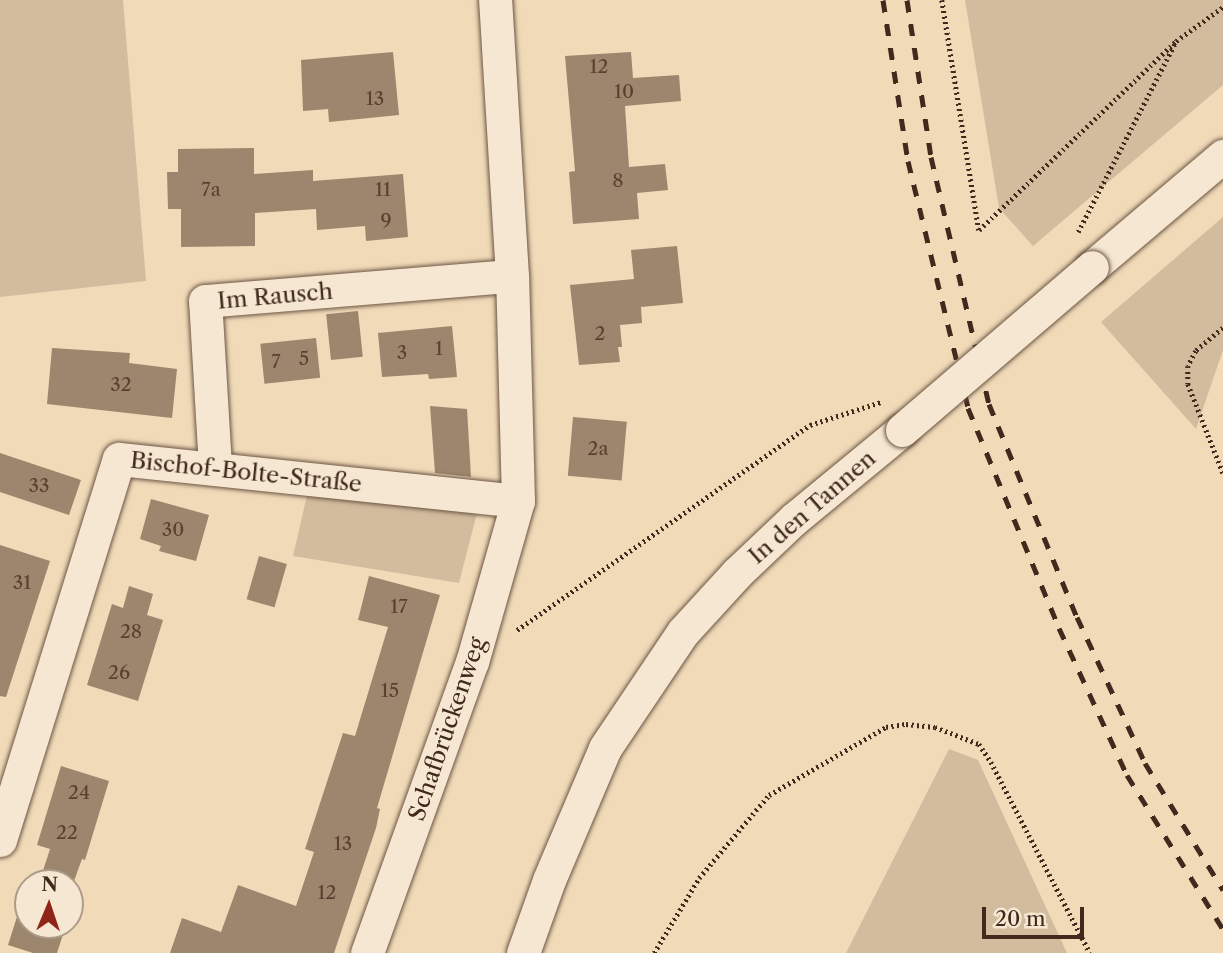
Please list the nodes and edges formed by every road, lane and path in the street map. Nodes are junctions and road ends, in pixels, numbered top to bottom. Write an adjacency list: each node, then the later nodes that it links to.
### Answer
1 (495, 0): 7 (street)
2 (942, 0): 4 (path)
3 (1223, 7): 4 (path)
4 (1176, 41): 6 (path)
5 (1223, 156): 6 (street, In den Tannen)
6 (1083, 253): 16 (street, In den Tannen, bridge)
7 (512, 276): 10 (street, Im Rausch); 12 (street)
8 (1223, 328): 11 (path)
9 (883, 401): 13 (path)
10 (215, 467): 12 (street, Bischof-Bolte-Straße); 14 (street, Bischof-Bolte-Straße)
11 (1223, 473)
12 (518, 501): 13 (street, Schafbrückenweg)
13 (472, 662): 15 (street, Schafbrückenweg)
14 (0, 840)
15 (367, 953)
16 (523, 953)
17 (654, 953): 18 (path)
18 (1090, 953)

